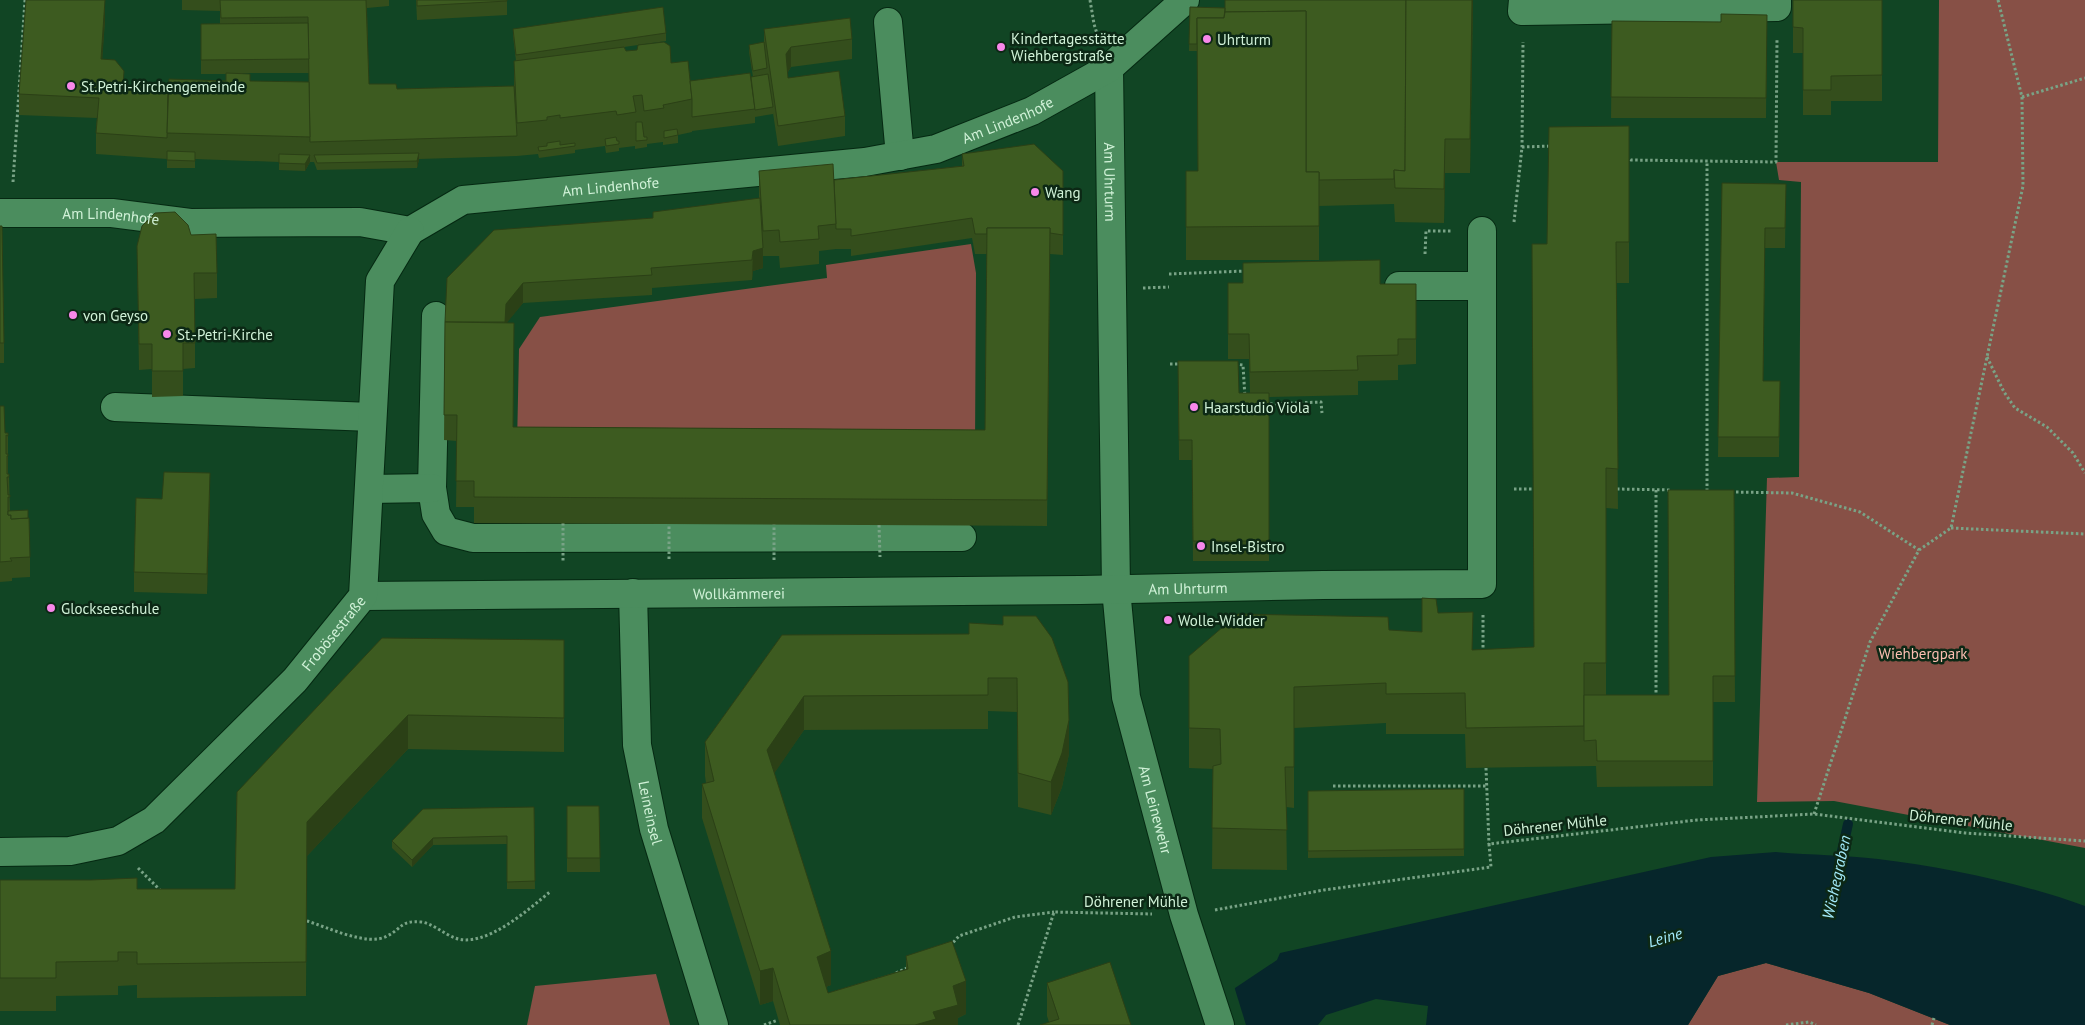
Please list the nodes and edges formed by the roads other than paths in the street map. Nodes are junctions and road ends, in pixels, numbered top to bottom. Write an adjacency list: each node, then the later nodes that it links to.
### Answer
1 (1185, 0): 5 (street, Am Lindenhofe)
2 (1777, 4): 3 (street)
3 (1522, 6)
4 (888, 22): 6 (street)
5 (1109, 68): 6 (street, Am Lindenhofe); 18 (street, Am Uhrturm)
6 (900, 156): 9 (street, Am Lindenhofe)
7 (6, 213): 9 (street, Am Lindenhofe)
8 (1482, 230): 11 (street)
9 (410, 231): 14 (street, Frobösestraße)
10 (1399, 286): 11 (street)
11 (1482, 286): 18 (street, Am Uhrturm)
12 (436, 316): 16 (street)
13 (115, 407): 14 (street)
14 (372, 417): 15 (street, Frobösestraße)
15 (369, 488): 16 (street); 20 (street, Frobösestraße)
16 (432, 488): 17 (street)
17 (962, 537)
18 (1116, 589): 19 (street, Wollkämmerei); 22 (street, Am Leinewehr)
19 (633, 594): 20 (street, Wollkämmerei); 23 (street, Leineinsel)
20 (363, 596): 21 (street, Frobösestraße)
21 (0, 852)
22 (1217, 1014)
23 (714, 1025)

